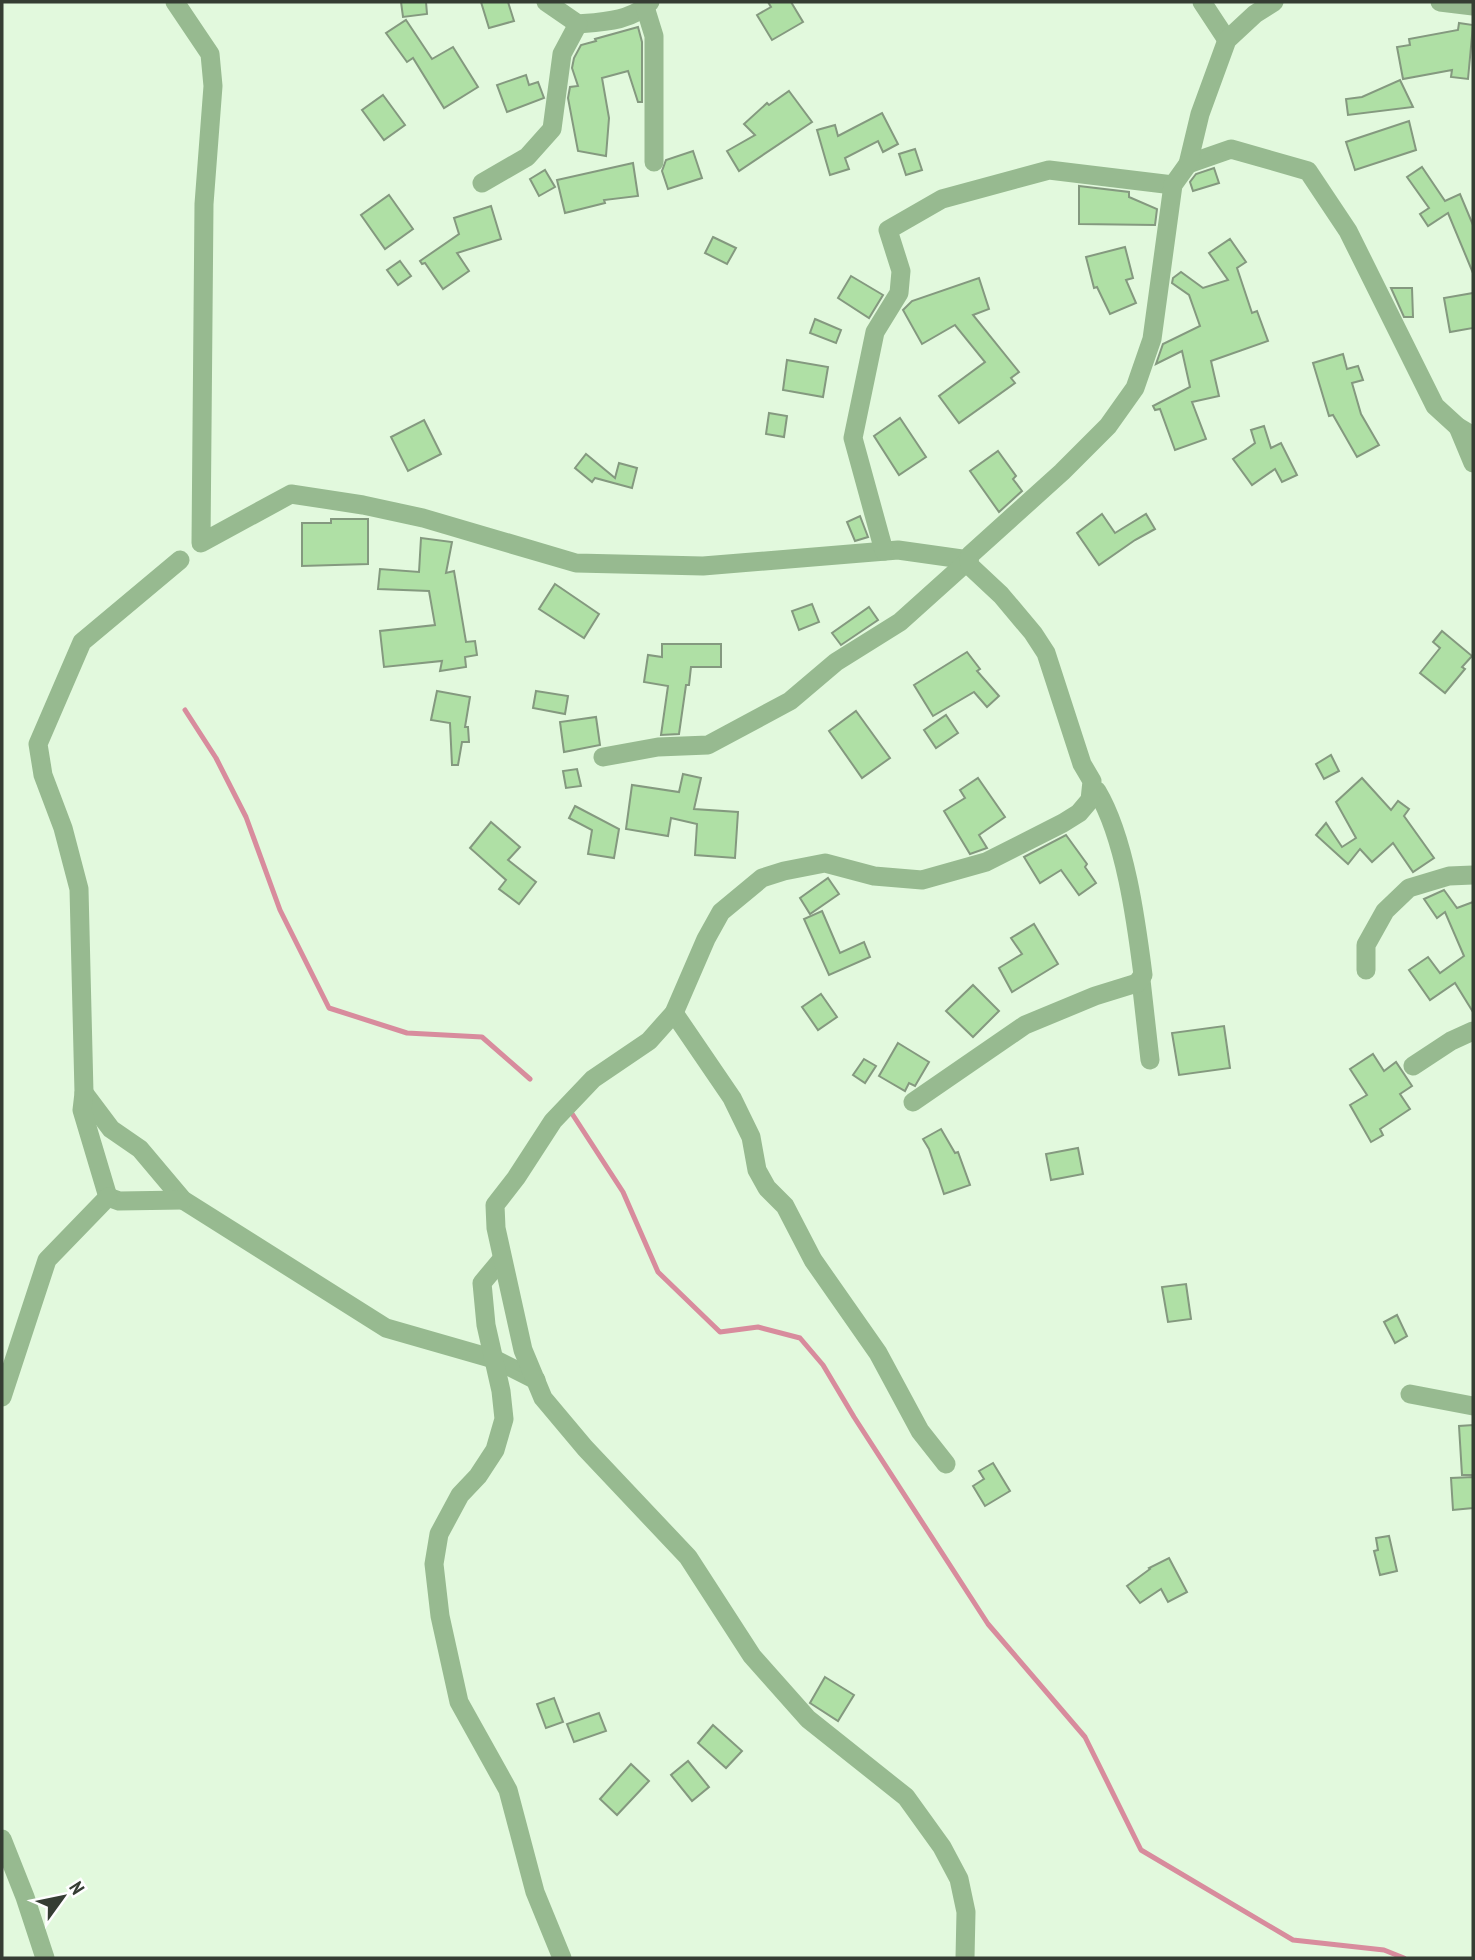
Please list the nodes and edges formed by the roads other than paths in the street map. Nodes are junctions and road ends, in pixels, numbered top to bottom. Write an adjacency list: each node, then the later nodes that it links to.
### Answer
1 (175, 2): 16 (street)
2 (546, 2): 8 (street)
3 (1202, 2): 9 (street)
4 (1274, 2): 9 (street)
5 (1440, 2): 7 (street)
6 (648, 5): 8 (street); 10 (street)
7 (1473, 6)
8 (578, 24): 12 (street)
9 (1227, 40): 11 (street)
10 (654, 162)
11 (1188, 164): 13 (street); 14 (street)
12 (482, 183)
13 (1173, 185): 16 (street); 18 (street)
14 (1466, 432): 15 (street)
15 (1473, 463)
16 (884, 551): 18 (street)
17 (180, 560): 28 (street)
18 (969, 560): 19 (street); 20 (street)
19 (603, 757)
20 (1092, 793): 23 (street); 24 (street)
21 (1473, 875): 22 (street)
22 (1366, 970)
23 (1141, 979): 26 (street); 29 (street)
24 (674, 1013): 32 (street); 38 (street)
25 (1473, 1031): 27 (street)
26 (1150, 1060)
27 (1413, 1066)
28 (84, 1093): 30 (street); 31 (street)
29 (913, 1102)
30 (108, 1197): 31 (street); 36 (street)
31 (183, 1200): 33 (street)
32 (502, 1259): 33 (street); 34 (street)
33 (494, 1359): 34 (street); 41 (street)
34 (536, 1380): 42 (street)
35 (1410, 1394): 37 (street)
36 (2, 1397)
37 (1473, 1406)
38 (946, 1464)
39 (2, 1839): 40 (street)
40 (45, 1958)
41 (562, 1958)
42 (965, 1958)

